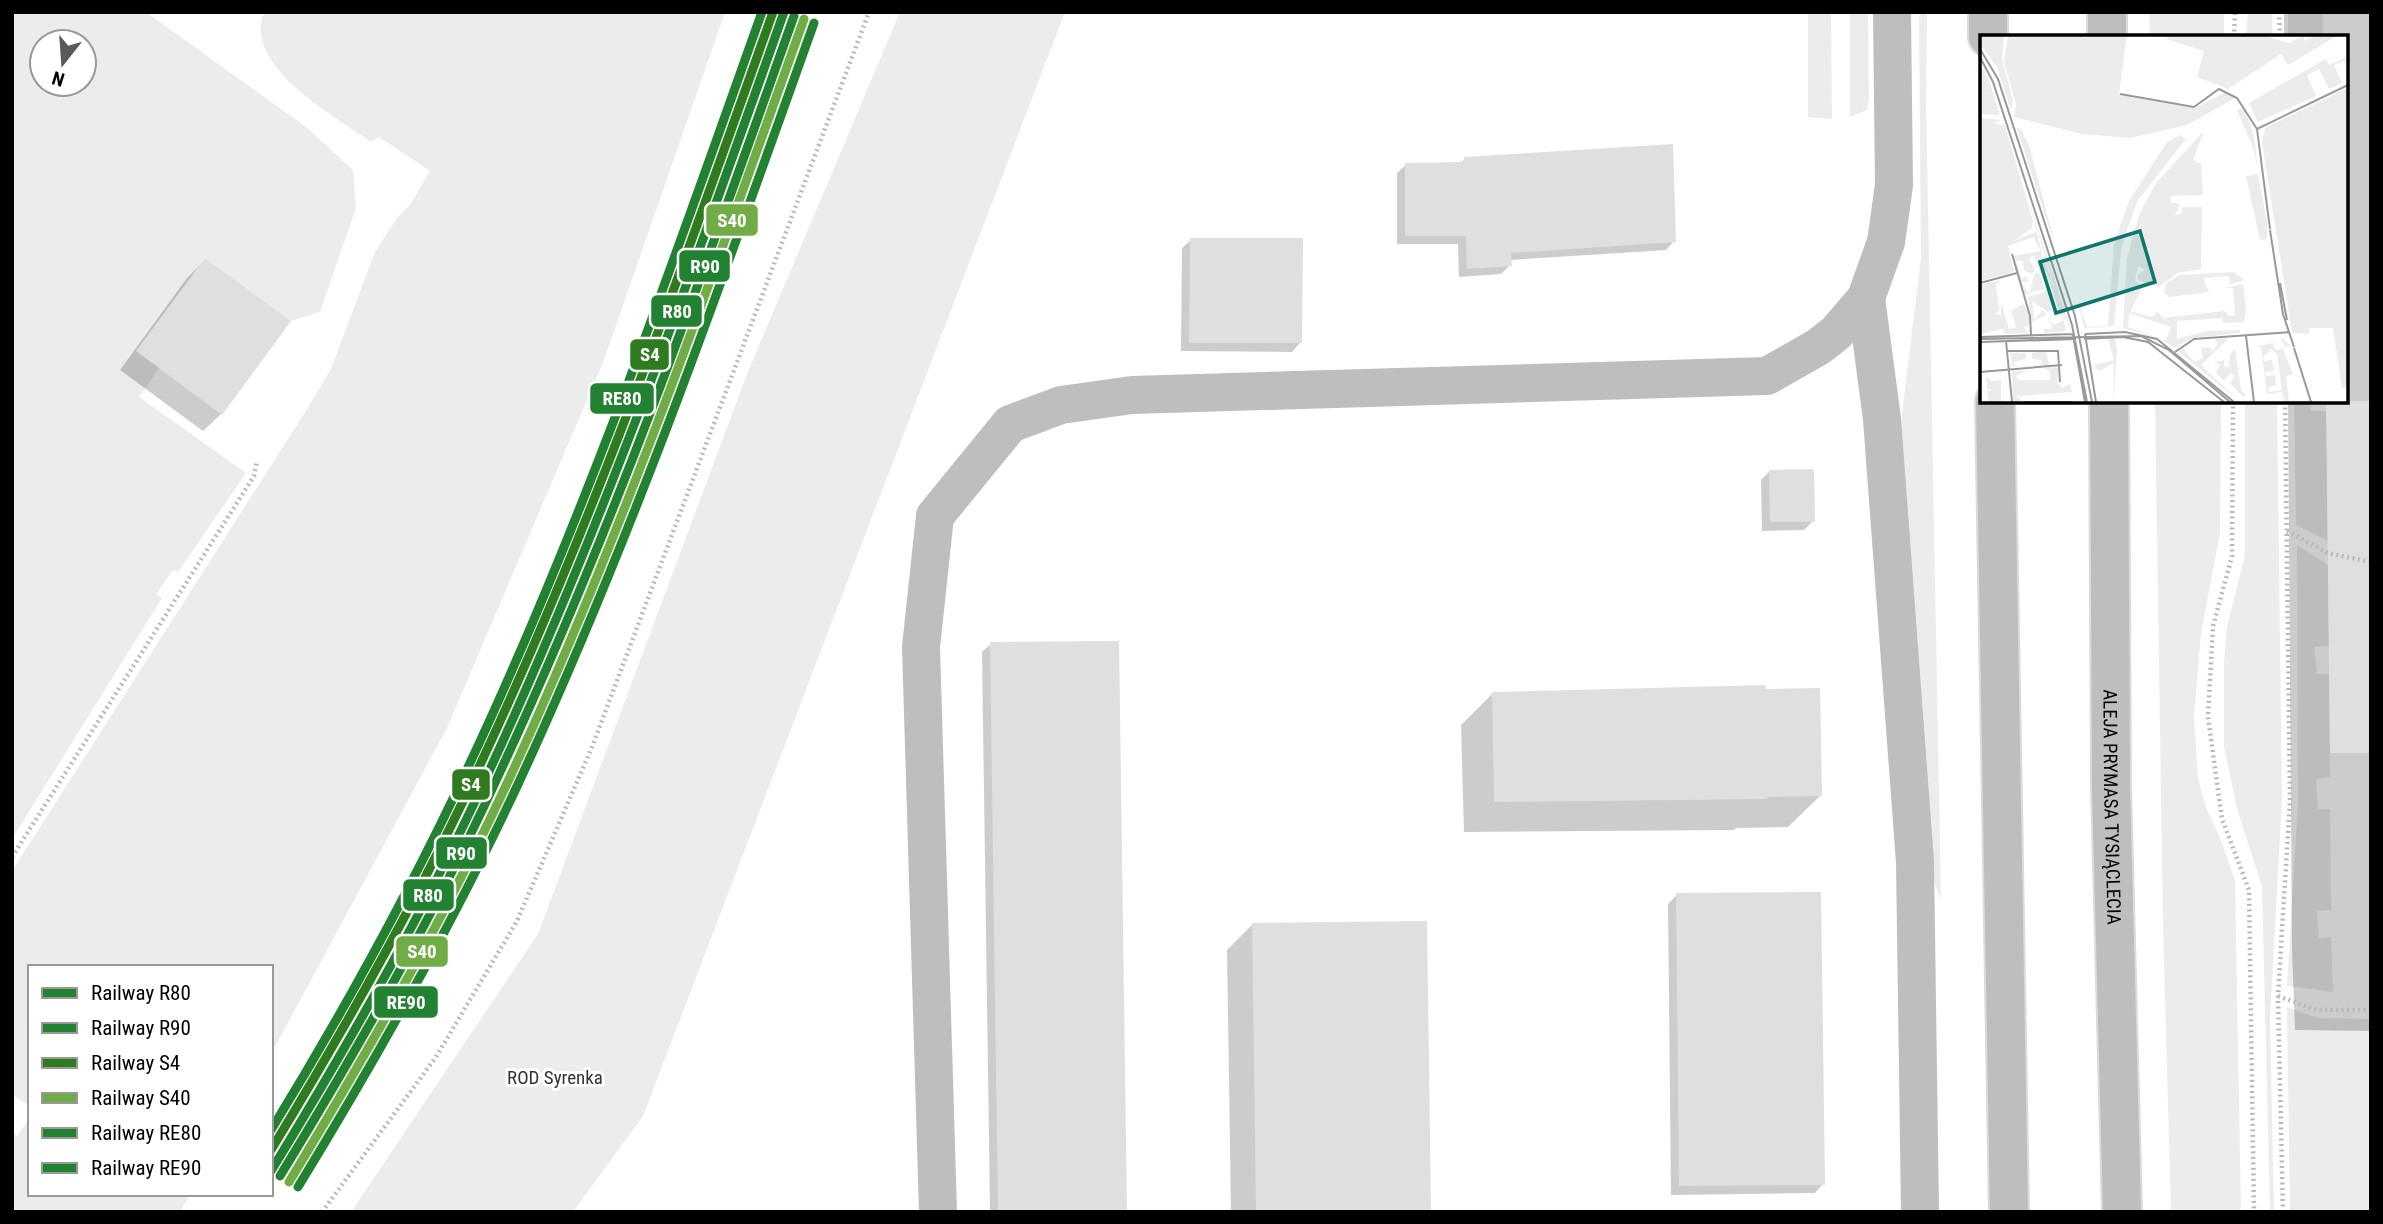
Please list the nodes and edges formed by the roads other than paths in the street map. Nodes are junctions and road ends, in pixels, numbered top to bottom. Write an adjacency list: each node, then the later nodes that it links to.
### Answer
1 (1892, 12): 6 (main road)
2 (1988, 12): 4 (main road)
3 (2107, 12): 5 (main road)
4 (1988, 35)
5 (2107, 35)
6 (1866, 298): 9 (main road); 10 (main road)
7 (1995, 402): 11 (main road)
8 (2109, 402): 12 (main road, ALEJA PRYMASA TYSIĄCLECIA)
9 (938, 1212)
10 (1920, 1212)
11 (2009, 1212)
12 (2122, 1212)

